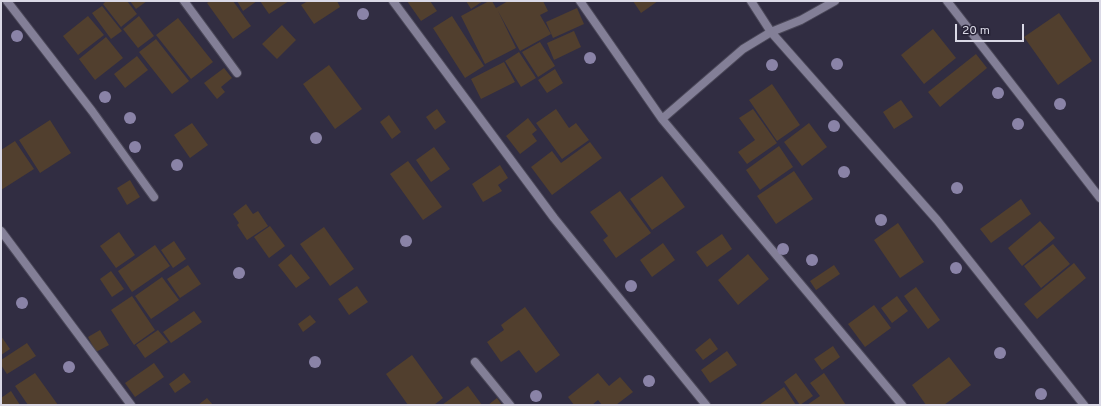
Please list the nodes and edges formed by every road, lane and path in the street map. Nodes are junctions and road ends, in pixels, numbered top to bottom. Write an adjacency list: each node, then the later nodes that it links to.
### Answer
1 (7, 1): 11 (street)
2 (184, 1): 9 (street)
3 (393, 1): 17 (street)
4 (580, 1): 10 (street)
5 (751, 1): 8 (street)
6 (835, 1): 8 (street)
7 (947, 1): 12 (street)
8 (771, 32): 10 (street); 19 (street)
9 (237, 73)
10 (662, 120): 18 (street)
11 (154, 197)
12 (1100, 198)
13 (1, 231): 15 (street)
14 (475, 362): 16 (street)
15 (131, 405)
16 (510, 405)
17 (706, 405)
18 (902, 405)
19 (1084, 405)

